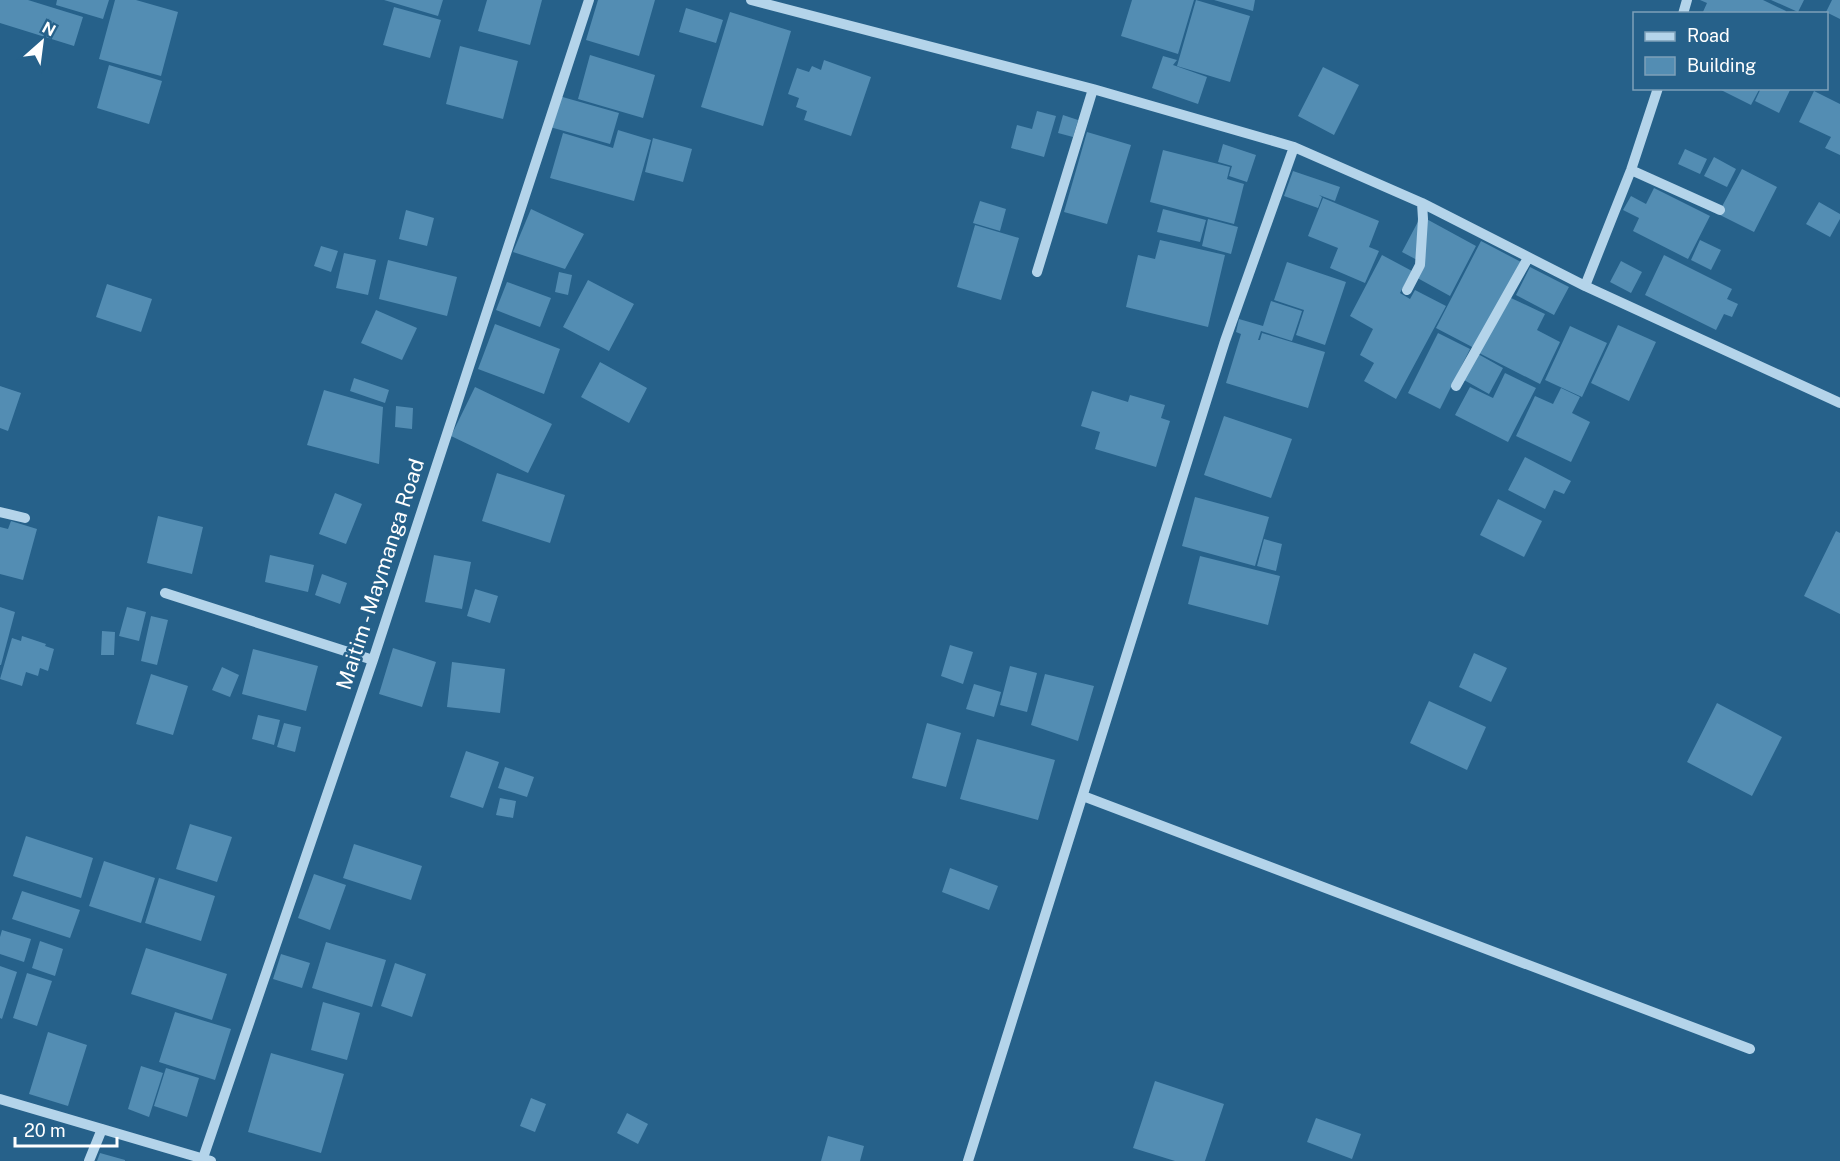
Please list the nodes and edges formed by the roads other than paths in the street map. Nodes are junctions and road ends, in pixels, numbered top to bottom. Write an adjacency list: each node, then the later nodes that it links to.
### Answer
1 (589, 0): 18 (street, Maitim - Maymanga Road)
2 (751, 0): 3 (street)
3 (1093, 89): 5 (street); 10 (street)
4 (1657, 90): 6 (street)
5 (1294, 147): 7 (street); 19 (street)
6 (1631, 170): 8 (street); 11 (street)
7 (1422, 203): 9 (street); 12 (street)
8 (1720, 210)
9 (1528, 258): 11 (street); 13 (street)
10 (1036, 272)
11 (1585, 286): 14 (street)
12 (1407, 290)
13 (1455, 386)
14 (1840, 403)
15 (0, 512): 16 (street)
16 (25, 518)
17 (165, 593): 18 (street)
18 (373, 660): 23 (street, Maitim - Maymanga Road)
19 (1083, 796): 20 (street); 25 (street)
20 (1750, 1049)
21 (0, 1100): 22 (street)
22 (102, 1129): 23 (street); 24 (street)
23 (207, 1159)
24 (89, 1161)
25 (968, 1161)

